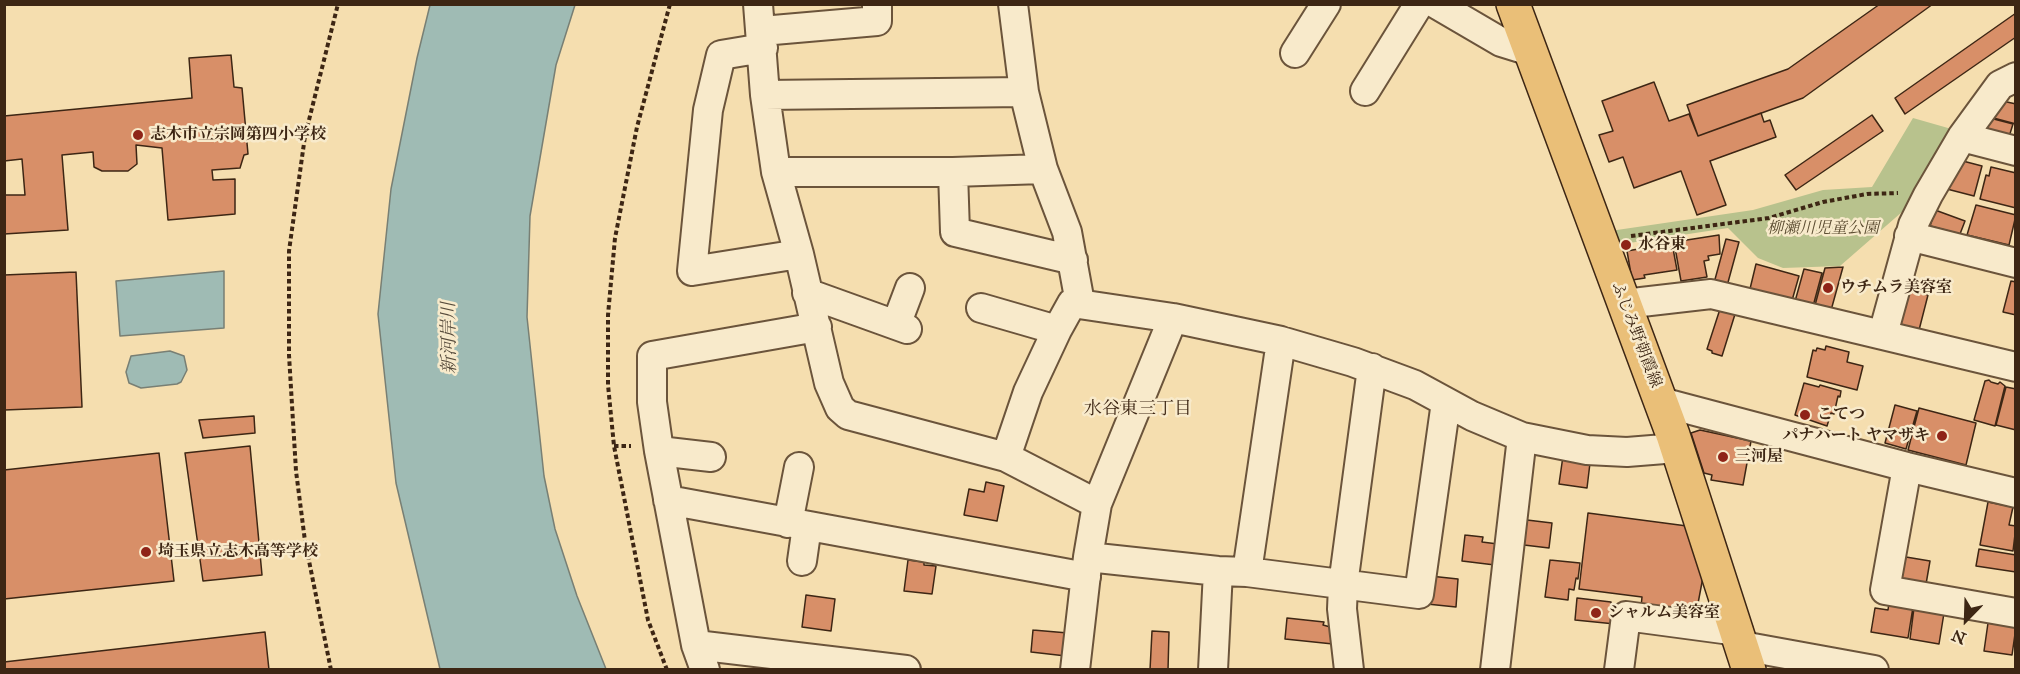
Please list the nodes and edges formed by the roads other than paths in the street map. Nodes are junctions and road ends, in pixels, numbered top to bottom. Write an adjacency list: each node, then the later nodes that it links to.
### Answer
1 (877, 4): 7 (street)
2 (1013, 4): 12 (street)
3 (1326, 4): 9 (street)
4 (1419, 4): 11 (street)
5 (1436, 4): 8 (street)
6 (1513, 4): 8 (main road, ふじみ野朝霞線)
7 (761, 28): 13 (street); 20 (street)
8 (1530, 51): 26 (main road, ふじみ野朝霞線)
9 (1295, 53)
10 (2016, 77): 14 (street)
11 (1365, 91)
12 (1024, 92): 13 (street); 16 (street)
13 (765, 95): 17 (street)
14 (1962, 137): 15 (street); 19 (street)
15 (2016, 151)
16 (1043, 169): 18 (street); 21 (street)
17 (776, 172): 18 (street); 20 (street)
18 (953, 172): 21 (street)
19 (1909, 236): 22 (street); 31 (street)
20 (799, 254): 24 (street)
21 (1073, 260): 25 (street)
22 (2016, 263)
23 (910, 288): 24 (street)
24 (807, 293): 29 (street)
25 (1080, 303): 28 (street); 30 (street)
26 (1624, 304): 31 (street); 36 (main road, ふじみ野朝霞線)
27 (981, 308): 30 (street)
28 (1173, 318): 32 (street); 46 (street)
29 (817, 327): 39 (street); 41 (street)
30 (1057, 330): 41 (street)
31 (1883, 334): 33 (street)
32 (1281, 341): 34 (street); 51 (street)
33 (2016, 367)
34 (1372, 368): 35 (street); 52 (street)
35 (1446, 402): 37 (street); 52 (street)
36 (1661, 402): 38 (main road, ふじみ野朝霞線); 43 (street)
37 (1522, 437): 38 (street); 60 (street)
38 (1677, 448): 54 (main road, ふじみ野朝霞線)
39 (659, 451): 40 (street); 45 (street)
40 (711, 457)
41 (1006, 457): 46 (street)
42 (799, 467): 47 (street)
43 (1907, 467): 44 (street); 53 (street)
44 (2016, 494)
45 (668, 500): 47 (street); 55 (street)
46 (1097, 504): 49 (street)
47 (798, 524): 48 (street); 49 (street)
48 (802, 561)
49 (1087, 567): 50 (street); 57 (street)
50 (1218, 571): 51 (street); 58 (street)
51 (1247, 572): 52 (street)
52 (1343, 585): 59 (street)
53 (2016, 613)
54 (1743, 649): 61 (street); 62 (street)
55 (701, 657): 56 (street)
56 (906, 669)
57 (1075, 669)
58 (1213, 669)
59 (1349, 669)
60 (1495, 669)
61 (1619, 669)
62 (1874, 669)

